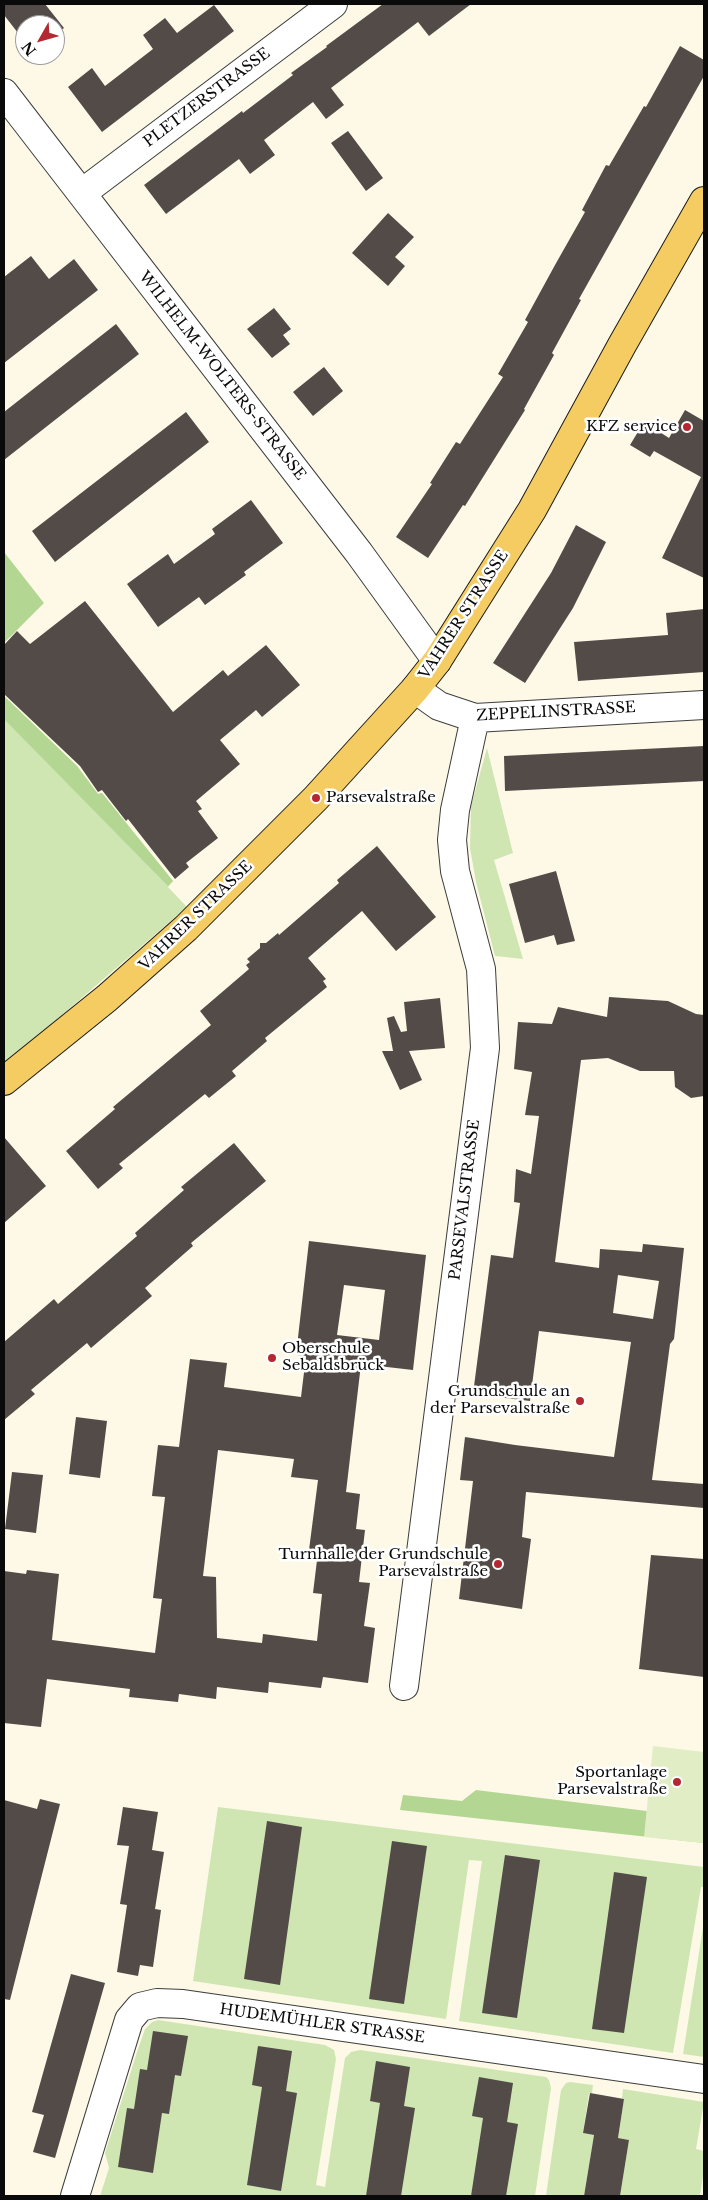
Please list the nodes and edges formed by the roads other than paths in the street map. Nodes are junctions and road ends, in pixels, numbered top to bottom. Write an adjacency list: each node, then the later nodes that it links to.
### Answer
1 (332, 4): 3 (street, PLETZERSTRASSE)
2 (4, 93): 3 (street, WILHELM-WOLTERS-STRASSE)
3 (82, 193): 5 (street, WILHELM-WOLTERS-STRASSE)
4 (704, 201): 5 (main road, VAHRER STRASSE)
5 (437, 661): 6 (main road, VAHRER STRASSE)
6 (415, 689): 8 (street, ZEPPELINSTRASSE); 9 (main road, VAHRER STRASSE)
7 (704, 705): 8 (street, ZEPPELINSTRASSE)
8 (475, 718): 10 (street, PARSEVALSTRASSE)
9 (4, 1082)
10 (404, 1686)
11 (704, 2079): 12 (street, HUDEMÜHLER STRASSE)
12 (75, 2196)

